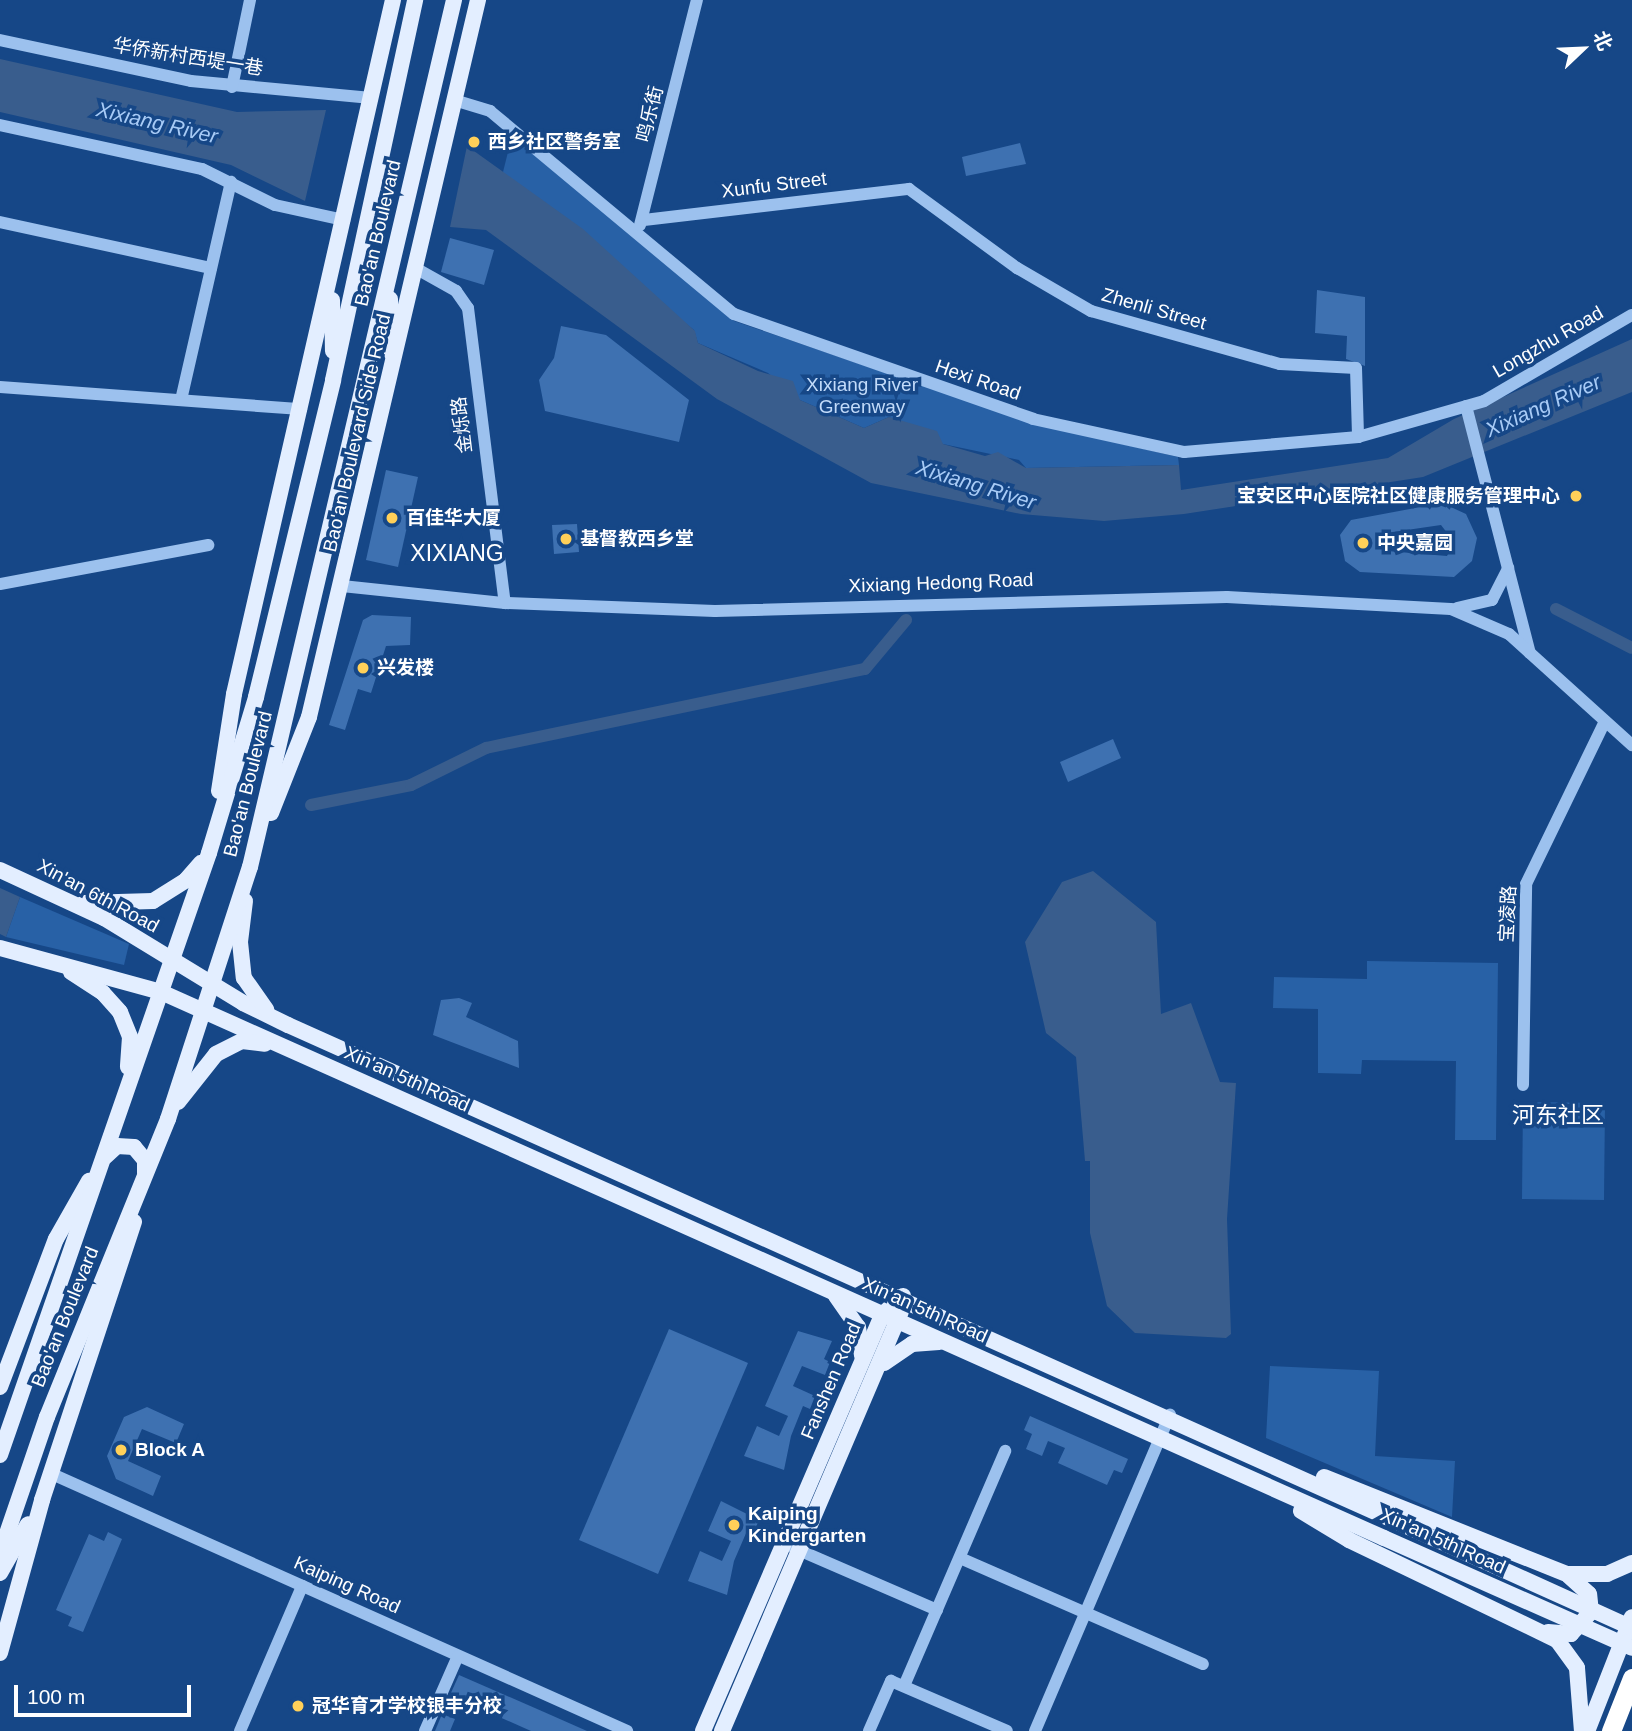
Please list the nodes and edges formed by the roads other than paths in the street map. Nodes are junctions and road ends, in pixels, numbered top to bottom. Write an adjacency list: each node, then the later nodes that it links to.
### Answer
1 (250, 0): 8 (street)
2 (393, 0): 9 (main road)
3 (415, 0): 24 (main road, Bao'an Boulevard)
4 (454, 0): 21 (main road, Bao'an Boulevard)
5 (478, 0): 10 (main road, Bao'an Boulevard Side Road)
6 (697, 0): 15 (street, 鸣乐街)
7 (0, 40): 8 (street, 华侨新村西堤一巷)
8 (232, 87): 9 (street, 华侨新村西堤一巷)
9 (371, 98): 14 (main road)
10 (454, 100): 17 (street, Hexi Road); 19 (main road, Bao'an Boulevard Side Road)
11 (0, 125): 12 (street)
12 (231, 182): 14 (street); 18 (street)
13 (909, 189): 15 (street, Xunfu Street); 30 (street, Zhenli Street)
14 (344, 217): 20 (main road)
15 (644, 220): 17 (street, 鸣乐街)
16 (0, 222): 18 (street)
17 (632, 233): 30 (street, Hexi Road)
18 (212, 268): 26 (street)
19 (417, 269): 23 (main road, Bao'an Boulevard Side Road); 35 (street, 金烁路)
20 (332, 273): 24 (main road); 29 (main road)
21 (389, 278): 23 (main road); 41 (main road, Bao'an Boulevard)
22 (1632, 315): 27 (street, Longzhu Road)
23 (392, 377): 34 (main road, Bao'an Boulevard Side Road)
24 (333, 380): 40 (main road, Bao'an Boulevard)
25 (0, 387): 26 (street)
26 (181, 400): 29 (street)
27 (1484, 401): 28 (street, Hexi Road)
28 (1466, 406): 30 (street, Hexi Road); 32 (street)
29 (301, 409): 40 (main road)
30 (1358, 437)
31 (208, 545): 33 (street)
32 (1508, 567): 36 (street); 37 (street)
33 (0, 584)
34 (342, 586): 35 (street, Xixiang Hedong Road); 41 (main road, Bao'an Boulevard Side Road)
35 (505, 603): 36 (street, Xixiang Hedong Road)
36 (1451, 609): 37 (street, Xixiang Hedong Road)
37 (1530, 653): 38 (street, Xixiang Hedong Road)
38 (1605, 721): 39 (street, Xixiang Hedong Road); 52 (street, 宝凌路)
39 (1632, 745)
40 (209, 853): 43 (main road); 45 (main road, Bao'an Boulevard)
41 (250, 867): 47 (main road, Bao'an Boulevard); 50 (main road)
42 (0, 870): 43 (main road, Xin'an 6th Road)
43 (65, 899): 45 (main road, Xin'an 6th Road)
44 (0, 948): 46 (main road)
45 (172, 961): 47 (main road, Xin'an 6th Road); 48 (main road, Bao'an Boulevard)
46 (62, 967): 48 (main road); 53 (main road)
47 (211, 984): 49 (main road, Bao'an Boulevard); 50 (main road, Xin'an 5th Road)
48 (161, 992): 49 (main road); 53 (main road, Bao'an Boulevard)
49 (202, 1010): 51 (main road, Xin'an 5th Road); 54 (main road, Bao'an Boulevard)
50 (288, 1025): 58 (main road, Xin'an 5th Road)
51 (284, 1048): 54 (main road); 57 (main road, Xin'an 5th Road)
52 (1523, 1085)
53 (121, 1109): 55 (main road, Bao'an Boulevard)
54 (168, 1119): 56 (main road, Bao'an Boulevard)
55 (104, 1158): 56 (main road); 65 (main road); 70 (main road, Bao'an Boulevard)
56 (145, 1176): 62 (main road, Bao'an Boulevard); 66 (main road)
57 (825, 1288): 59 (main road, Xin'an 5th Road); 63 (main road)
58 (903, 1296): 59 (main road, Fanshen Road); 60 (main road, Fanshen Road); 67 (main road, Xin'an 5th Road)
59 (883, 1314): 60 (main road, Xin'an 5th Road); 63 (main road, Fanshen Road)
60 (900, 1321): 61 (main road, Xin'an 5th Road); 64 (main road, Fanshen Road)
61 (950, 1344): 64 (main road); 68 (main road, Xin'an 5th Road)
62 (71, 1356): 66 (main road); 77 (main road, Bao'an Boulevard)
63 (862, 1363): 75 (main road, Fanshen Road)
64 (879, 1367): 76 (main road, Fanshen Road)
65 (0, 1387)
66 (76, 1406): 72 (main road)
67 (1170, 1415): 68 (street); 71 (main road, Xin'an 5th Road)
68 (1160, 1438): 73 (main road, Xin'an 5th Road); 84 (street)
69 (1005, 1451): 78 (street)
70 (0, 1455)
71 (1258, 1455): 81 (main road); 86 (main road, Xin'an 5th Road, bridge)
72 (52, 1474): 74 (main road); 82 (street, Kaiping Road)
73 (1245, 1476): 87 (main road); 88 (main road, Xin'an 5th Road, bridge)
74 (42, 1500): 80 (main road); 89 (main road)
75 (784, 1544): 76 (street); 97 (main road, Fanshen Road)
76 (800, 1551): 83 (street); 98 (main road, Fanshen Road)
77 (0, 1554)
78 (960, 1558): 83 (street); 84 (street)
79 (1632, 1563): 81 (main road)
80 (0, 1573)
81 (1567, 1574): 87 (main road)
82 (302, 1586): 90 (street, Kaiping Road); 94 (street)
83 (937, 1610): 93 (street)
84 (1085, 1612): 91 (street); 101 (street)
85 (1632, 1618): 102 (main road)
86 (1632, 1628)
87 (1543, 1630): 102 (main road)
88 (1632, 1648)
89 (0, 1653)
90 (458, 1656): 95 (street); 96 (street, Kaiping Road)
91 (1203, 1664)
92 (1632, 1678): 103 (highway)
93 (904, 1686): 99 (street); 100 (street)
94 (240, 1731)
95 (425, 1731)
96 (626, 1731)
97 (703, 1731)
98 (722, 1731)
99 (869, 1731)
100 (1007, 1731)
101 (1035, 1731)
102 (1584, 1731)
103 (1611, 1731)

